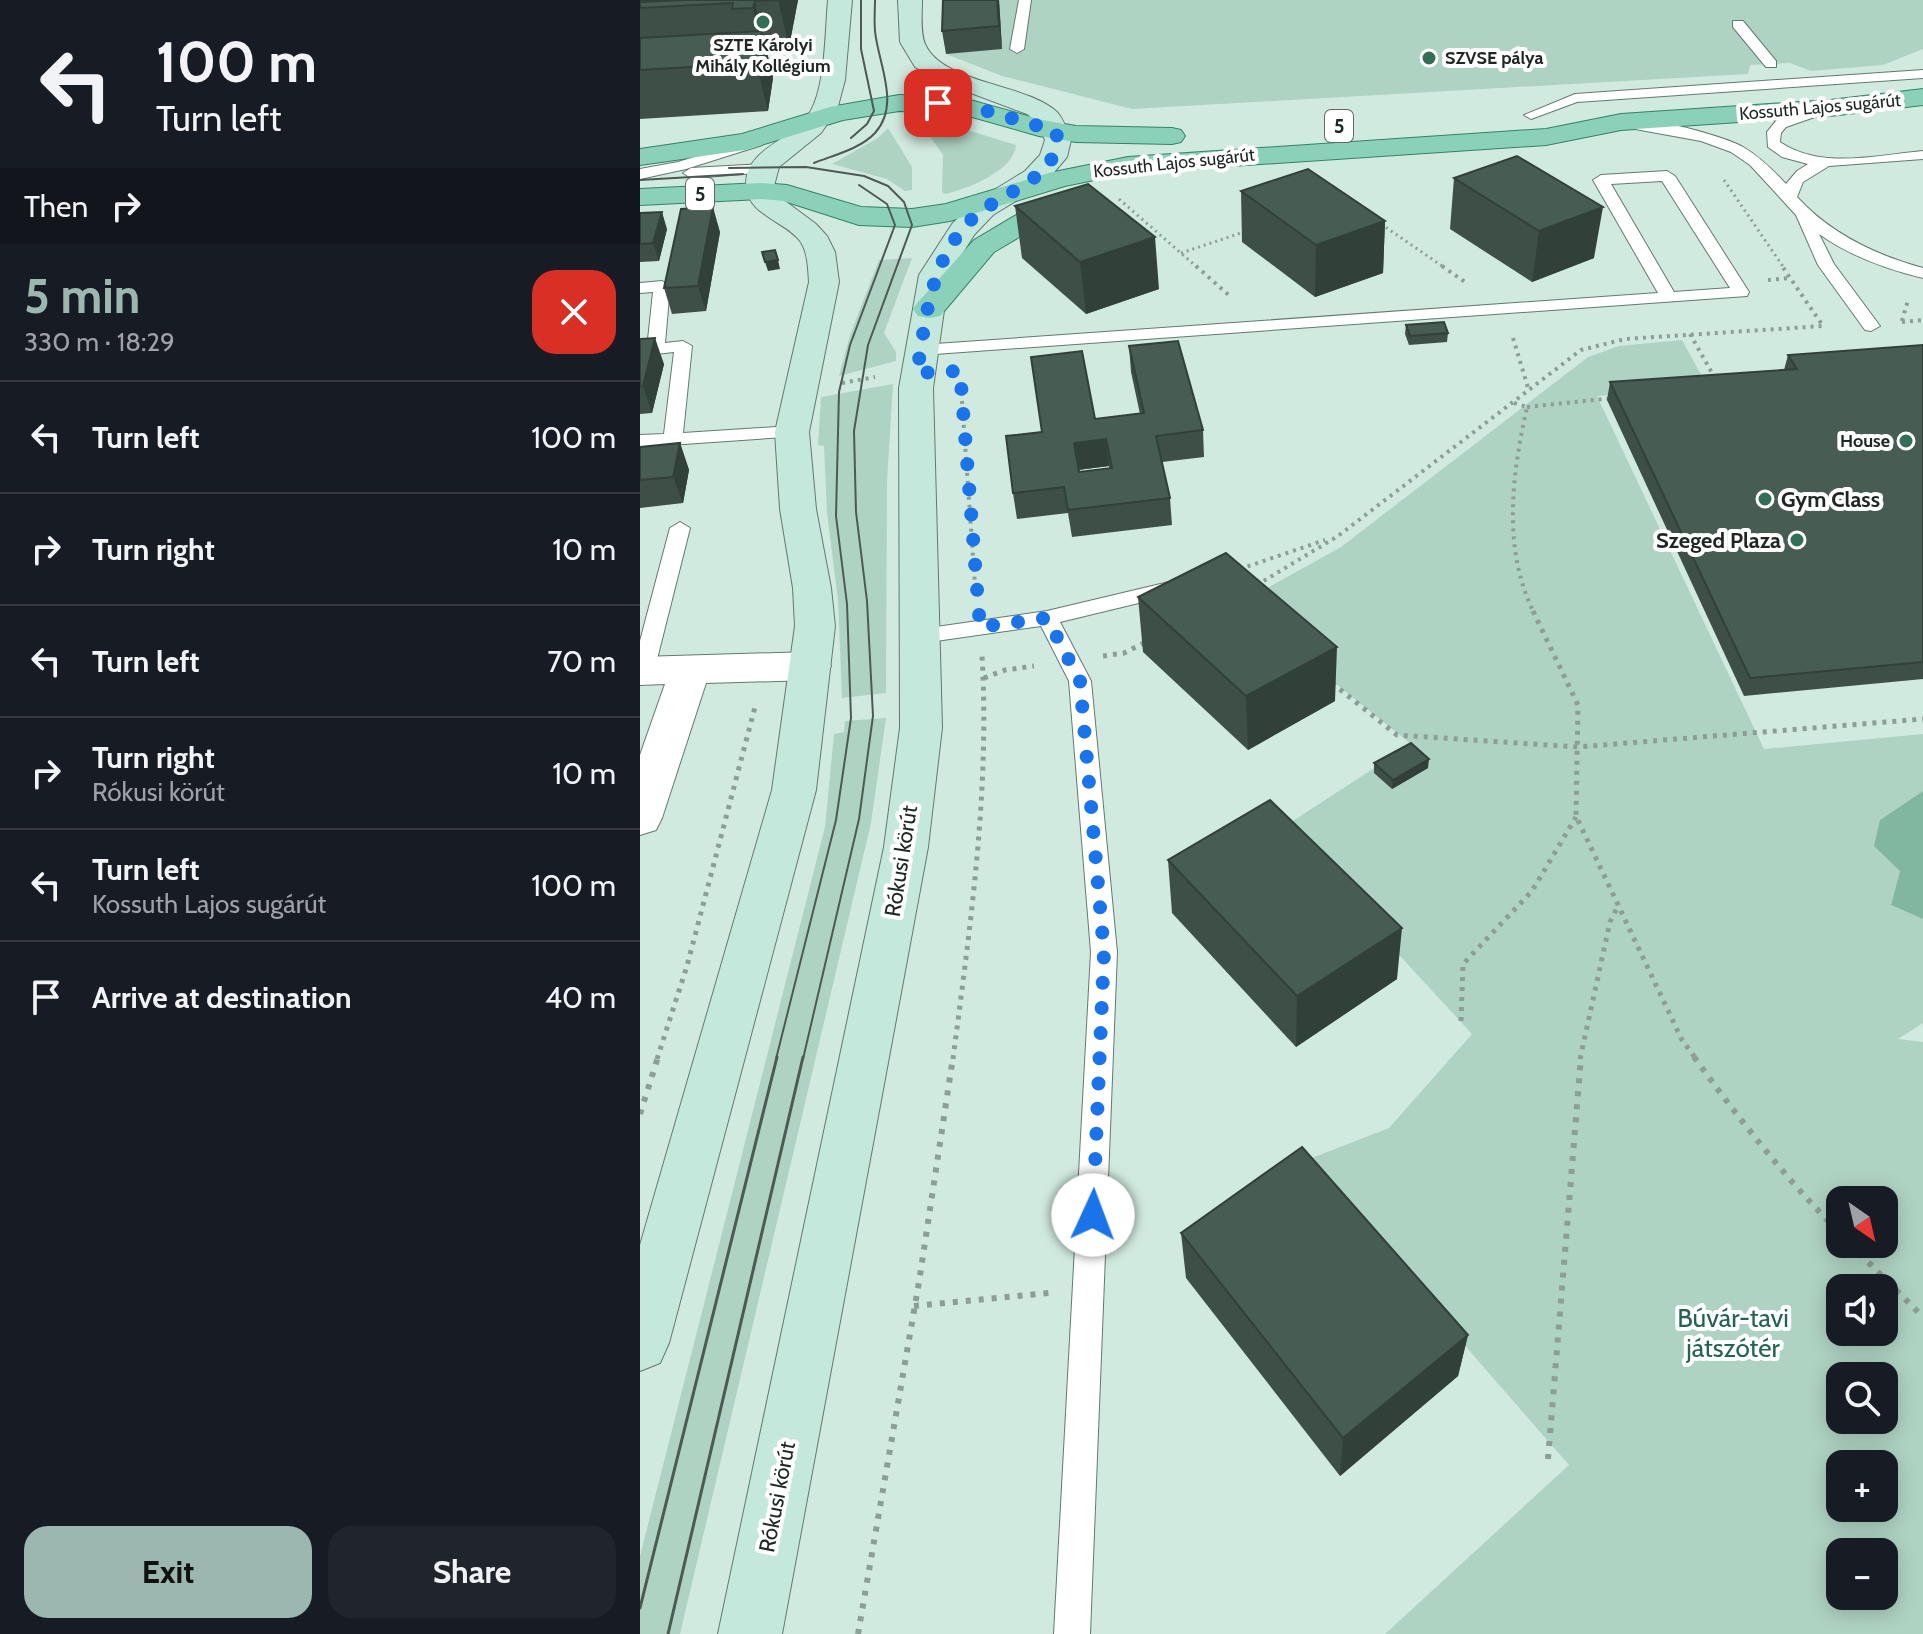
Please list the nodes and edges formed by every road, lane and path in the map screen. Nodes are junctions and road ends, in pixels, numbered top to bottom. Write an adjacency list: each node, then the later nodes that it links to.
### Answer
1 (840, 0): 13 (main road)
2 (910, 0): 16 (main road)
3 (1025, 0): 5 (lane)
4 (1738, 24): 7 (lane)
5 (1017, 49)
6 (1923, 63): 9 (lane)
7 (1771, 64)
8 (1923, 74): 9 (lane)
9 (1875, 78): 12 (lane)
10 (1923, 97): 11 (main road, Kossuth Lajos sugárút / 5)
11 (1830, 108): 14 (main road, Kossuth Lajos sugárút / 5); 20 (lane)
12 (1531, 115): 14 (main road, Kossuth Lajos sugárút / 5); 16 (main road, Kossuth Lajos sugárút / 5)
13 (820, 119): 15 (main road, Kossuth Lajos sugárút / 5); 16 (main road, Kossuth Lajos sugárút / 5); 22 (main road)
14 (1621, 122): 17 (main road, Kossuth Lajos sugárút / 5); 26 (lane)
15 (785, 131): 19 (main road, Kossuth Lajos sugárút / 5); 21 (lane, Kossuth Lajos sugárút)
16 (1056, 131): 23 (main road, Rókusi körút)
17 (1301, 151): 23 (main road, Kossuth Lajos sugárút / 5); 34 (main road)
18 (1923, 155): 20 (lane)
19 (640, 157)
20 (1827, 162): 26 (lane)
21 (640, 175): 22 (lane, Kossuth Lajos sugárút)
22 (762, 180): 23 (main road, Kossuth Lajos sugárút / 5); 25 (main road, Kossuth Lajos sugárút / 5); 43 (main road)
23 (1003, 196): 34 (main road, Rókusi körút)
24 (1116, 196): 30 (path)
25 (640, 197)
26 (1789, 198): 27 (lane)
27 (1802, 214): 31 (lane); 39 (lane)
28 (1369, 216): 35 (path)
29 (1255, 229): 30 (path)
30 (1180, 253): 38 (path)
31 (1923, 273)
32 (640, 288): 41 (lane)
33 (1669, 297): 33 (lane); 35 (lane)
34 (929, 309): 42 (main road, Rókusi körút)
35 (1504, 309): 38 (lane); 45 (path)
36 (1923, 320): 37 (path)
37 (1902, 322)
38 (1265, 325): 42 (lane)
39 (1871, 326)
40 (1690, 334): 44 (path)
41 (648, 350): 49 (lane)
42 (919, 361): 43 (path); 56 (path); 57 (main road, Rókusi körút)
43 (802, 386): 48 (main road)
44 (1704, 386)
45 (1529, 391)
46 (1614, 398): 47 (path)
47 (1527, 407): 52 (path); 67 (path)
48 (792, 432): 49 (lane); 60 (main road)
49 (673, 439): 50 (lane)
50 (640, 441)
51 (680, 528): 63 (lane)
52 (1338, 536): 53 (path); 54 (path)
53 (1234, 572): 55 (lane)
54 (1257, 585)
55 (1047, 618): 56 (lane); 59 (lane)
56 (980, 627): 57 (lane); 64 (path)
57 (922, 636): 80 (main road, Rókusi körút)
58 (1150, 640): 59 (path)
59 (1069, 660): 64 (path); 75 (lane)
60 (811, 666): 61 (street); 78 (main road)
61 (765, 668): 62 (street); 72 (path)
62 (690, 670): 63 (street); 69 (street)
63 (641, 671)
64 (984, 678): 76 (path)
65 (1326, 678): 67 (path)
66 (1923, 719): 67 (path)
67 (1578, 747): 68 (path)
68 (1576, 816): 70 (path); 71 (path)
69 (640, 818)
70 (1619, 904): 73 (path); 79 (path)
71 (1461, 1021)
72 (640, 1114)
73 (1826, 1219)
74 (1864, 1258): 77 (path)
75 (1090, 1289): 76 (path); 82 (lane)
76 (914, 1306): 81 (path)
77 (1923, 1317)
78 (640, 1343)
79 (1548, 1459)
80 (750, 1634)
81 (858, 1634)
82 (1072, 1634)

